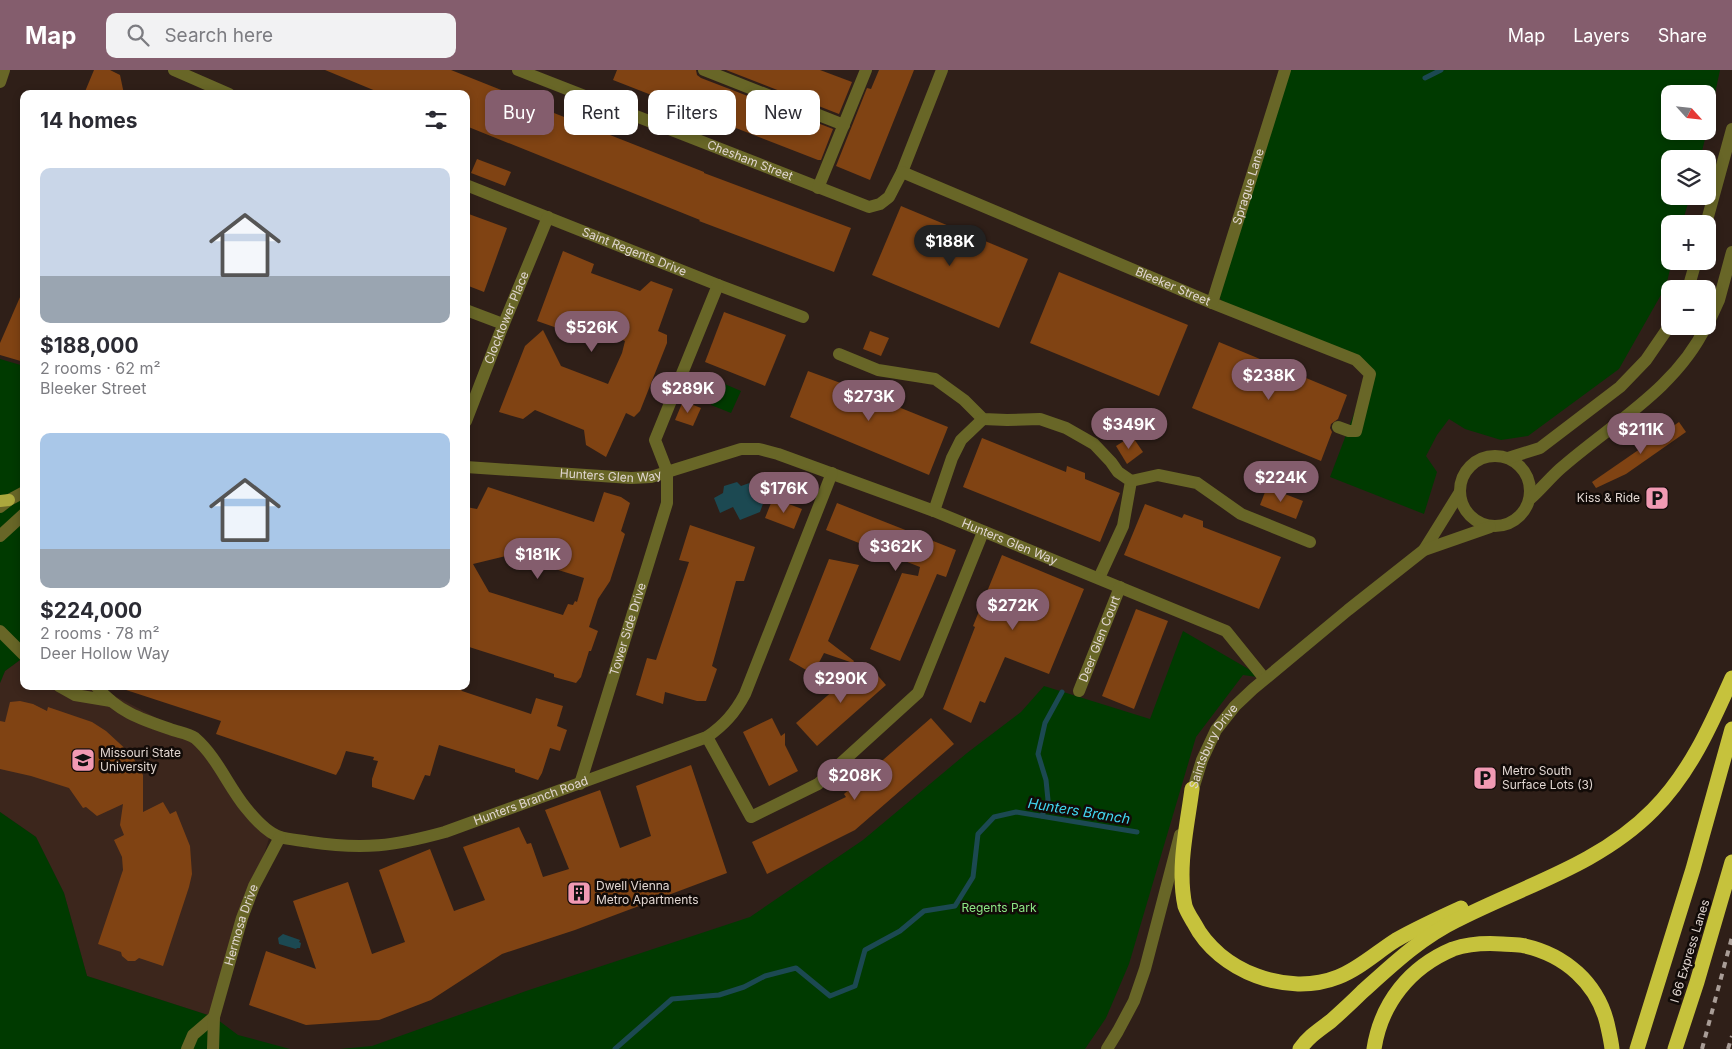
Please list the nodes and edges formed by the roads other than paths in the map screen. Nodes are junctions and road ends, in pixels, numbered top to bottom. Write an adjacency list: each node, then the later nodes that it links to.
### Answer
1 (4, 70): 9 (street)
2 (174, 70): 10 (street)
3 (518, 70): 8 (street, Chesham Street)
4 (704, 70): 11 (street)
5 (866, 70): 11 (street)
6 (942, 70): 13 (street)
7 (1285, 70): 20 (street, Sprague Lane)
8 (539, 74): 15 (street, Chesham Street)
9 (0, 82)
10 (220, 90)
11 (844, 125): 15 (street)
12 (1732, 129): 16 (street)
13 (902, 172): 15 (street, Chesham Street); 20 (street, Bleeker Street)
14 (470, 187): 17 (street, Saint Regents Drive)
15 (818, 188)
16 (1708, 215)
17 (548, 216): 19 (street, Saint Regents Drive); 24 (street, Clocktower Place)
18 (1732, 252): 21 (street)
19 (718, 285): 23 (street, Saint Regents Drive); 33 (street, Tower Side Drive)
20 (1212, 303): 30 (street, Bleeker Street)
21 (1716, 306)
22 (470, 312): 24 (street)
23 (803, 317)
24 (503, 324): 28 (street, Clocktower Place)
25 (1663, 335): 31 (street)
26 (1702, 335): 38 (street)
27 (839, 354): 29 (street)
28 (470, 412)
29 (983, 419): 35 (street); 40 (street)
30 (1338, 427)
31 (1508, 458): 36 (street); 38 (street)
32 (470, 467): 33 (street, Hunters Glen Way)
33 (667, 472): 34 (street, Hunters Glen Way); 60 (street, Tower Side Drive)
34 (832, 473): 40 (street, Hunters Glen Way); 59 (street, Hunters Branch Road)
35 (1131, 481): 45 (street); 48 (street)
36 (1460, 492): 42 (street); 47 (street, Saintsbury Drive)
37 (20, 494): 39 (street)
38 (1531, 498): 42 (street)
39 (3, 503)
40 (934, 511): 44 (street, Hunters Glen Way)
41 (20, 518): 43 (street)
42 (1490, 527): 47 (street, Saintsbury Drive)
43 (4, 532): 46 (street)
44 (983, 532): 48 (street, Hunters Glen Way); 59 (street)
45 (1310, 542)
46 (0, 545)
47 (1424, 550): 52 (street, Saintsbury Drive)
48 (1099, 578): 49 (street, Hunters Glen Way)
49 (1120, 587): 52 (street, Hunters Glen Way); 56 (street, Deer Glen Court)
50 (0, 631): 51 (street)
51 (20, 652)
52 (1264, 678): 61 (street, Saintsbury Drive)
53 (1732, 678): 64 (highway)
54 (66, 690): 57 (street, Hunters Branch Road)
55 (100, 690): 57 (street, Hunters Branch Road)
56 (1079, 691)
57 (110, 701): 62 (street, Hunters Branch Road)
58 (1732, 729): 74 (highway)
59 (707, 737): 60 (street, Hunters Branch Road)
60 (580, 784): 62 (street, Hunters Branch Road)
61 (1192, 789): 64 (highway); 69 (street, Saintsbury Drive)
62 (280, 837): 65 (street, Hermosa Drive)
63 (1732, 862): 75 (highway, I 66 Express Lanes)
64 (1538, 883): 66 (highway)
65 (214, 1017): 67 (street); 68 (street, Hermosa Drive)
66 (1331, 1021): 70 (highway); 71 (highway)
67 (187, 1049)
68 (213, 1049)
69 (1106, 1049)
70 (1300, 1049)
71 (1311, 1049)
72 (1374, 1049): 73 (highway)
73 (1612, 1049)
74 (1637, 1049)
75 (1675, 1049)

